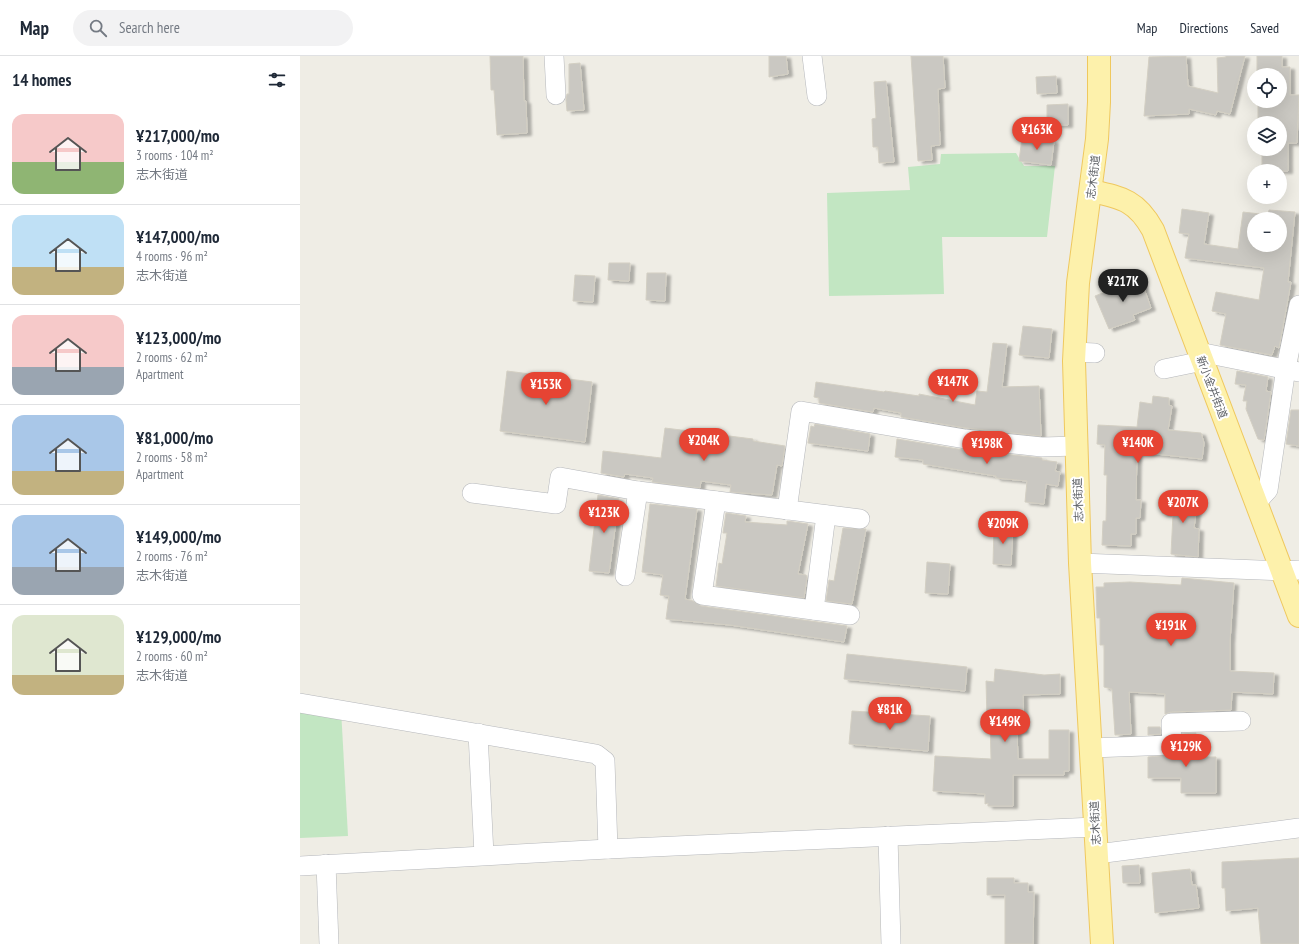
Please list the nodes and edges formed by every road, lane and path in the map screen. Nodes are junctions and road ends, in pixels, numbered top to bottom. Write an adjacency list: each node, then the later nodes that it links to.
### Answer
1 (554, 56): 4 (street)
2 (812, 56): 5 (street)
3 (1098, 56): 6 (main road, 志木街道)
4 (556, 95)
5 (817, 96)
6 (1092, 191): 8 (main road, 新小金井街道); 11 (main road, 志木街道)
7 (1299, 305): 10 (street)
8 (1201, 357): 9 (street); 10 (street); 15 (main road, 新小金井街道)
9 (1164, 369)
10 (1292, 370): 15 (street)
11 (1077, 446): 16 (street); 19 (main road, 志木街道)
12 (638, 491): 13 (street); 14 (street); 21 (street)
13 (472, 493)
14 (716, 501): 16 (street); 22 (street)
15 (1256, 503): 20 (main road, 新小金井街道)
16 (787, 510): 17 (street)
17 (826, 515): 18 (street); 22 (street)
18 (860, 519)
19 (1080, 563): 20 (street); 28 (main road, 志木街道)
20 (1290, 571): 24 (main road, 新小金井街道)
21 (625, 576)
22 (814, 610): 23 (street)
23 (850, 615)
24 (1299, 616)
25 (300, 703): 27 (street)
26 (1241, 721): 28 (street)
27 (478, 733): 32 (street); 34 (street)
28 (1091, 748): 29 (main road, 志木街道)
29 (1095, 827): 31 (street); 33 (main road, 志木街道)
30 (1299, 828): 33 (street)
31 (888, 836): 32 (street); 38 (street)
32 (608, 849): 34 (street)
33 (1097, 854): 39 (main road, 志木街道)
34 (484, 855): 35 (street)
35 (326, 864): 36 (street); 37 (street)
36 (300, 866)
37 (329, 944)
38 (891, 944)
39 (1102, 944)

